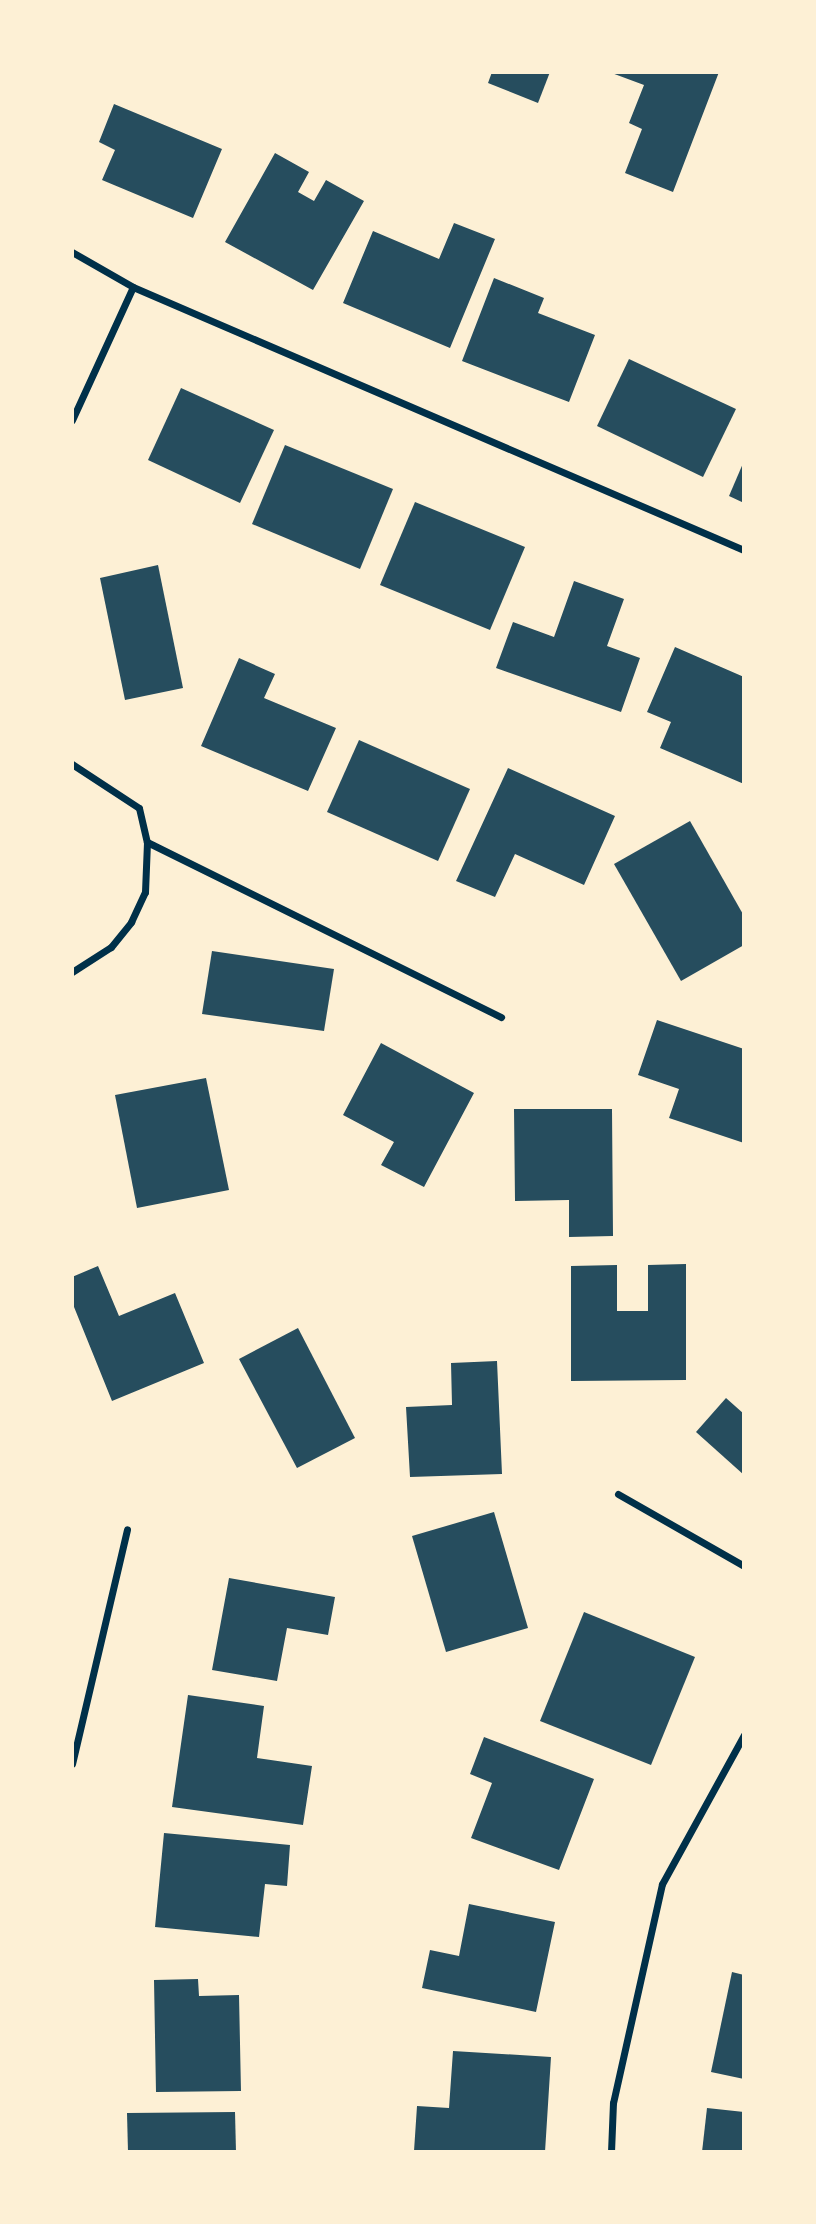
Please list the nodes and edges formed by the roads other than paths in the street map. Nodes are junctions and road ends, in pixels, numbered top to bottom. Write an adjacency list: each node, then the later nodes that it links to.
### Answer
1 (72, 252): 2 (street)
2 (133, 287): 3 (street); 4 (street)
3 (72, 420)
4 (744, 550)
5 (72, 764): 6 (street)
6 (147, 842): 7 (street); 8 (street)
7 (72, 972)
8 (501, 1017)
9 (618, 1494): 11 (street)
10 (127, 1529): 13 (street)
11 (744, 1566)
12 (744, 1735): 14 (street)
13 (72, 1764)
14 (611, 2152)

